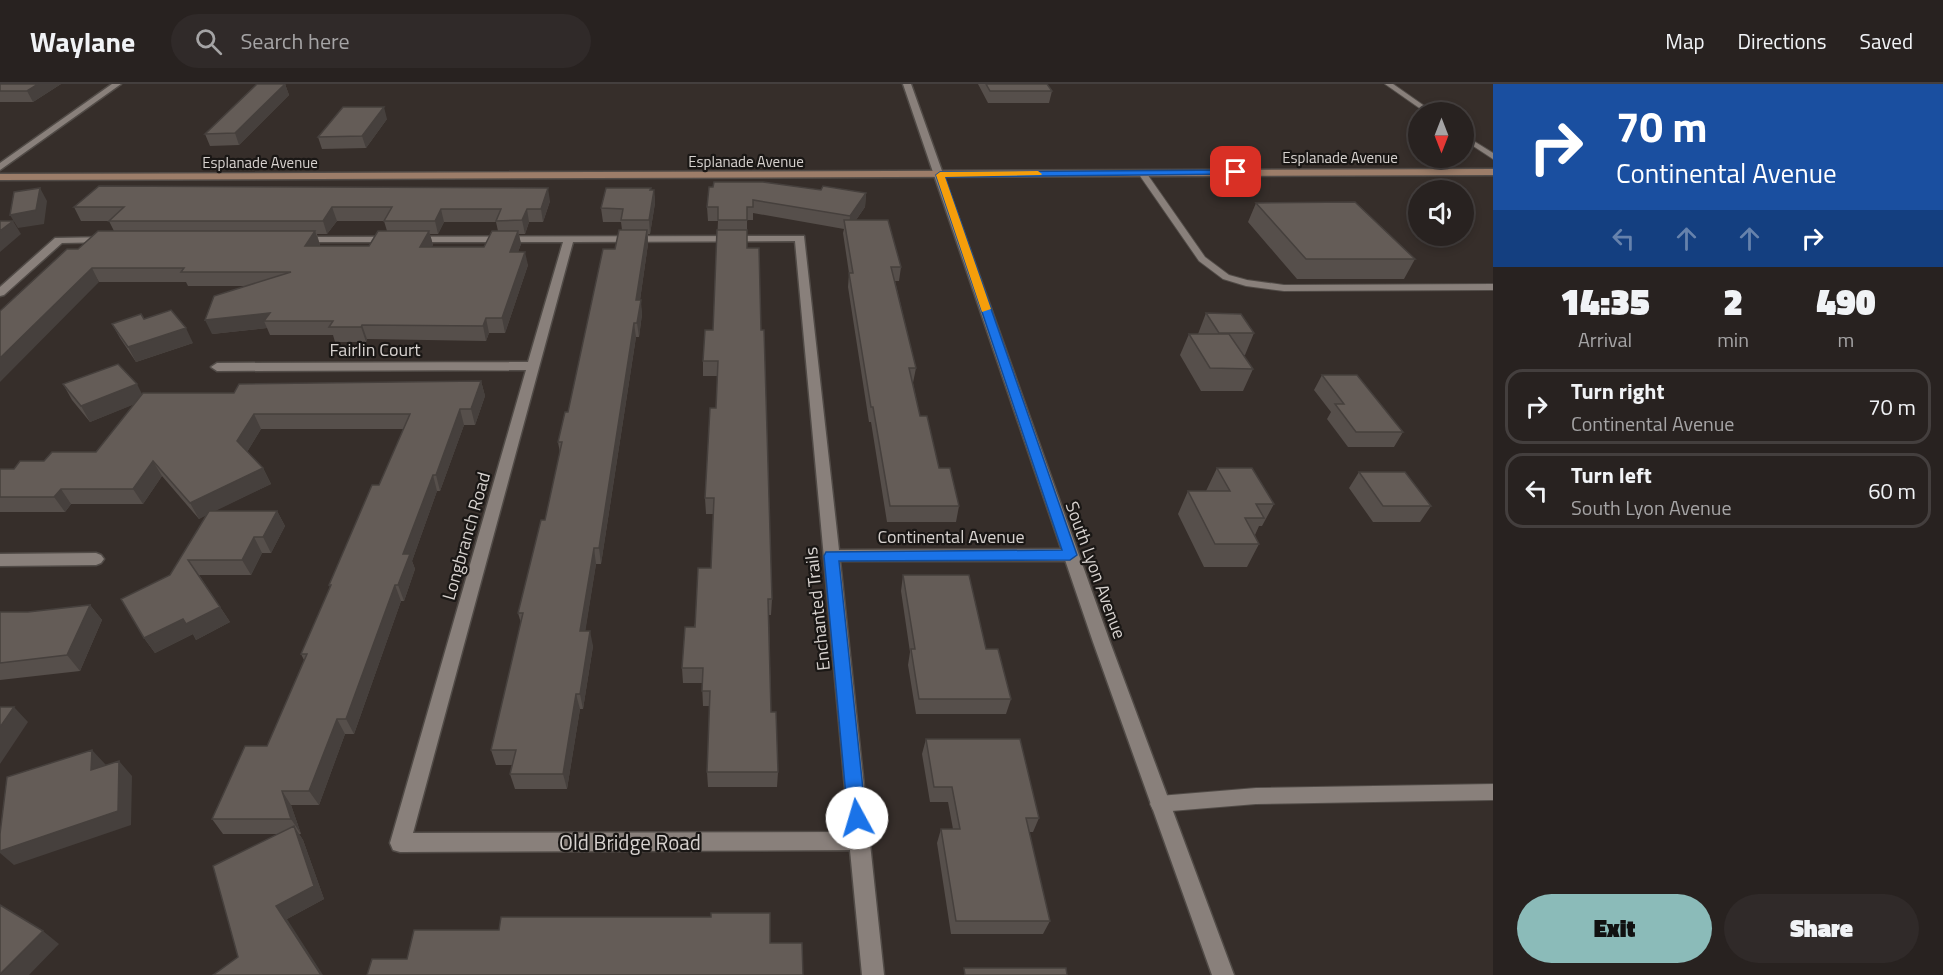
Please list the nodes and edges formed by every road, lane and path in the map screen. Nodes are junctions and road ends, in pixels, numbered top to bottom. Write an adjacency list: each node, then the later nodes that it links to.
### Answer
1 (117, 84): 7 (street)
2 (907, 84): 10 (street, South Lyon Avenue)
3 (1388, 84): 4 (lane)
4 (1414, 102)
5 (1474, 144): 6 (lane)
6 (1493, 156)
7 (0, 166)
8 (1493, 172): 9 (main road, Esplanade Avenue)
9 (1142, 173): 10 (main road, Esplanade Avenue); 15 (lane)
10 (940, 175): 11 (main road, Esplanade Avenue); 19 (street, South Lyon Avenue)
11 (0, 177)
12 (569, 239): 14 (street); 17 (street, Longbranch Road); 20 (street, Enchanted Trails)
13 (118, 240): 16 (street)
14 (285, 240)
15 (1493, 286)
16 (0, 293)
17 (534, 366): 18 (street, Fairlin Court); 26 (street, Longbranch Road)
18 (217, 367)
19 (1070, 555): 20 (street, Continental Avenue); 24 (street, South Lyon Avenue)
20 (831, 556): 25 (street, Enchanted Trails)
21 (96, 559): 22 (street)
22 (0, 560)
23 (1493, 792): 24 (lane)
24 (1159, 804): 28 (street, South Lyon Avenue)
25 (860, 841): 26 (street, Old Bridge Road); 27 (street, Enchanted Trails)
26 (400, 843)
27 (873, 975)
28 (1223, 975)

